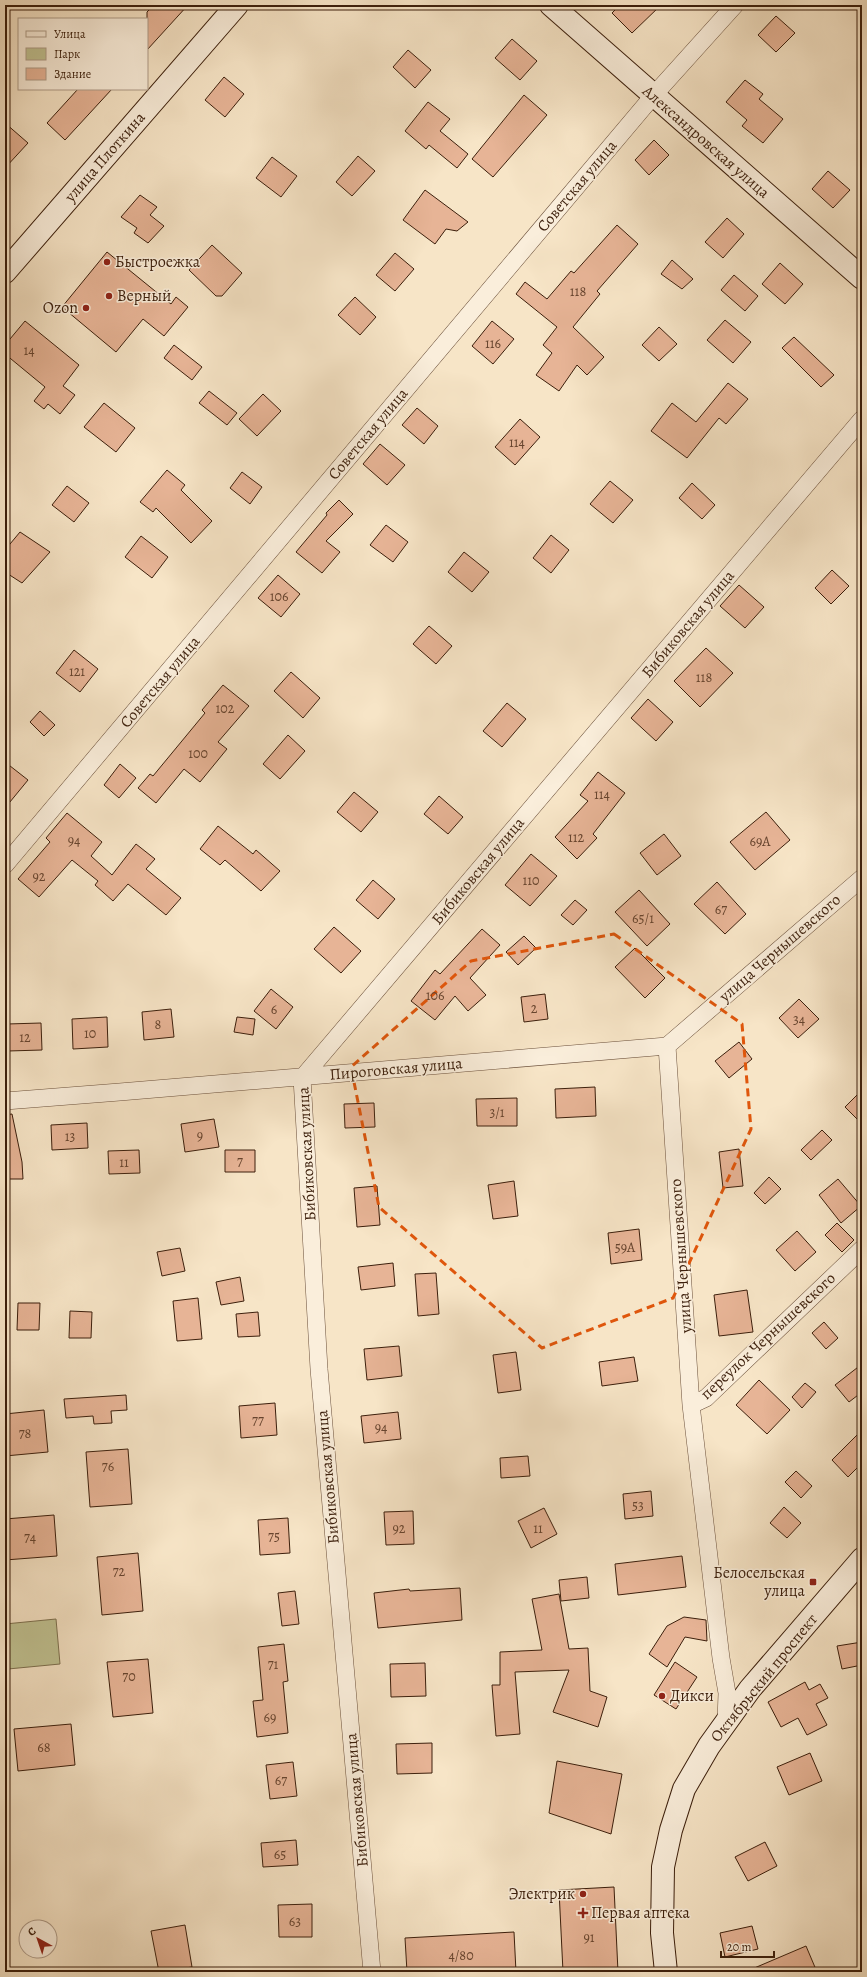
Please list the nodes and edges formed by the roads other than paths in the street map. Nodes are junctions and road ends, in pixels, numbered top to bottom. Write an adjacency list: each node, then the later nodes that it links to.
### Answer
1 (237, 5): 5 (street, улица Плоткина)
2 (551, 5): 4 (street, Александровская улица)
3 (734, 5): 4 (street, Советская улица)
4 (653, 96): 6 (street, Александровская улица); 8 (street, Советская улица)
5 (5, 272)
6 (862, 278)
7 (862, 419): 11 (street, Бибиковская улица)
8 (5, 865)
9 (862, 878): 10 (street, улица Чернышевского)
10 (667, 1046): 11 (street, Пироговская улица); 14 (street, улица Чернышевского)
11 (302, 1078): 12 (street, Пироговская улица); 17 (street, Бибиковская улица)
12 (5, 1101)
13 (862, 1249): 14 (street, переулок Чернышевского)
14 (691, 1405): 16 (street, улица Чернышевского)
15 (862, 1559): 16 (street, Октябрьский проспект)
16 (726, 1722): 18 (street, Октябрьский проспект)
17 (372, 1972)
18 (666, 1972)

